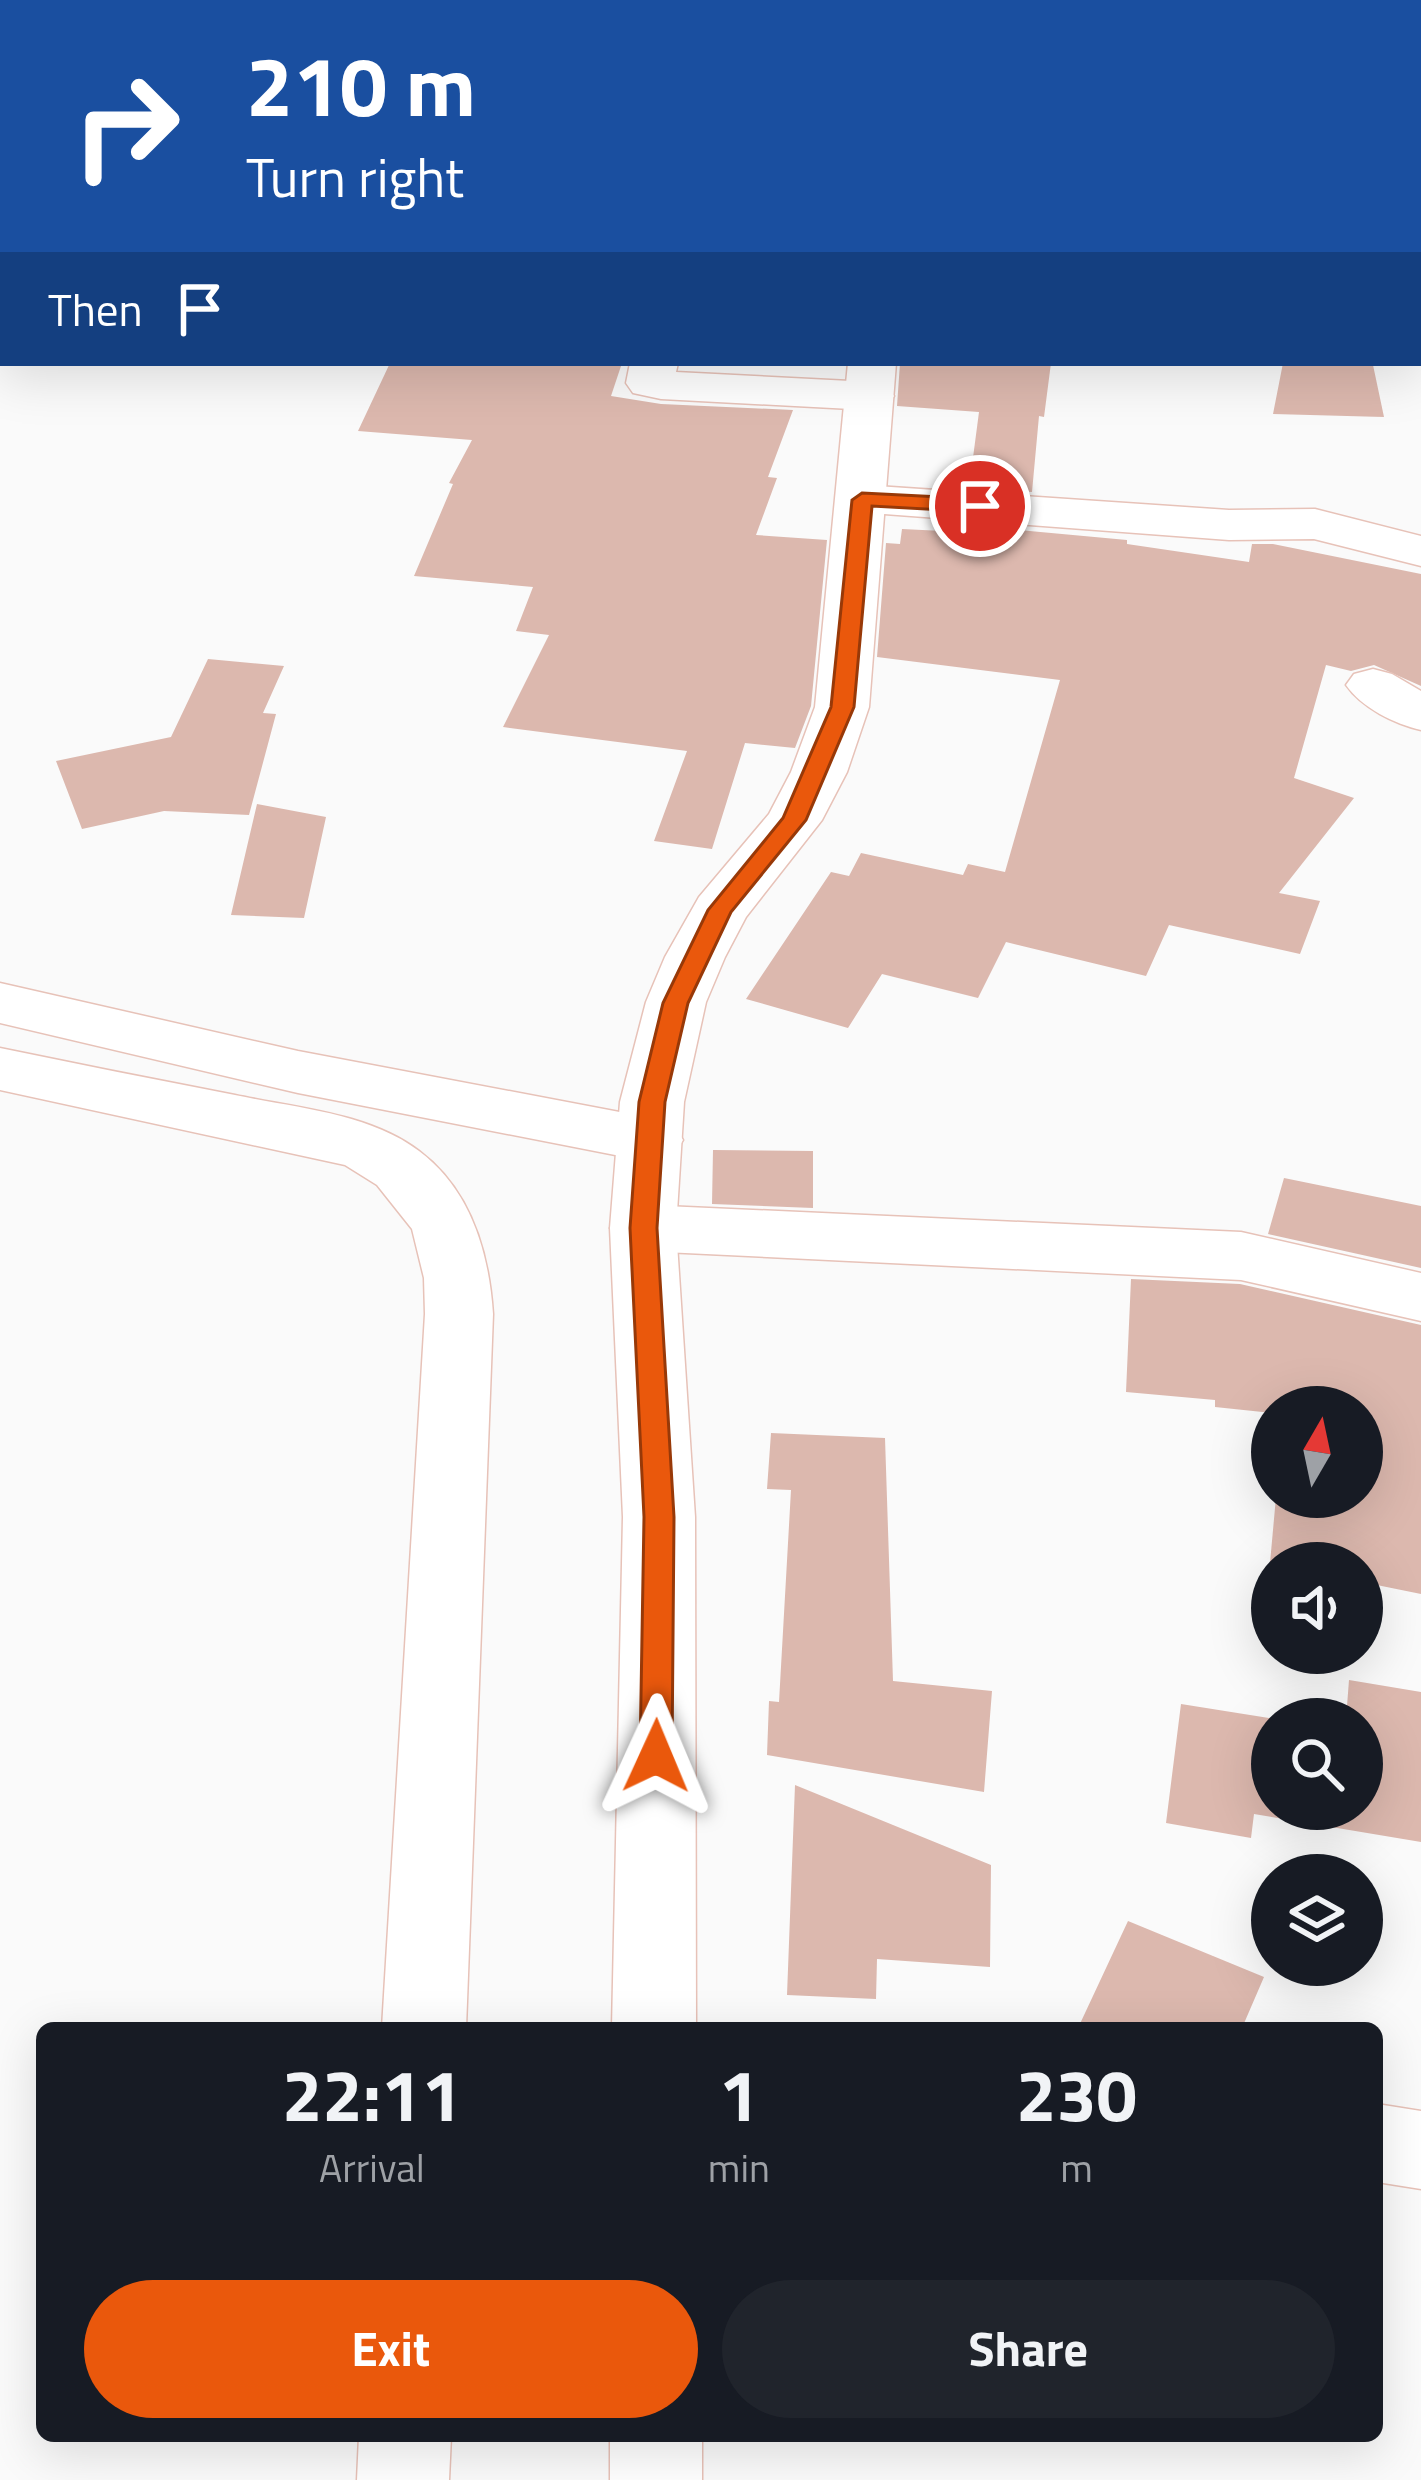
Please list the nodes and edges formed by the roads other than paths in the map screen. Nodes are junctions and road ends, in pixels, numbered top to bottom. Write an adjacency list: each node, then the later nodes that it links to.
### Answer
1 (653, 366): 2 (street)
2 (871, 379): 3 (street)
3 (862, 500): 4 (street); 9 (street)
4 (1421, 550)
5 (1373, 685): 6 (street)
6 (1421, 714)
7 (0, 1003): 9 (street)
8 (0, 1069): 12 (street)
9 (651, 1140): 10 (street)
10 (644, 1228): 11 (street); 13 (street)
11 (1421, 1297)
12 (424, 2022)
13 (654, 2022)
14 (1383, 2144): 15 (street)
15 (1421, 2150)
16 (405, 2442): 18 (street)
17 (656, 2442): 19 (street)
18 (403, 2480)
19 (656, 2480)

